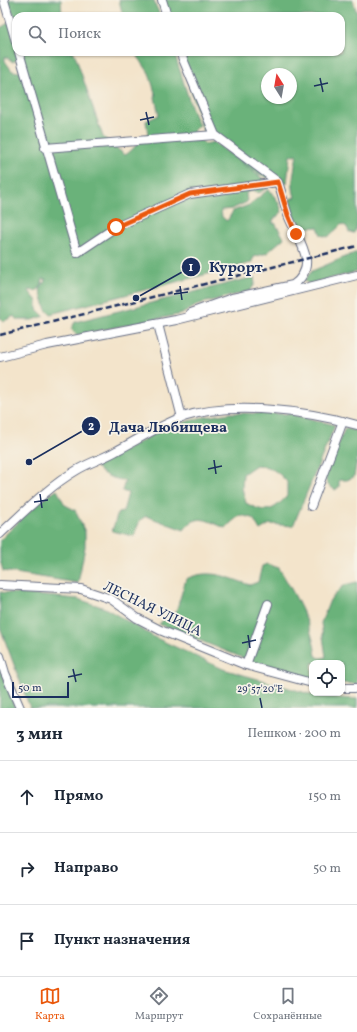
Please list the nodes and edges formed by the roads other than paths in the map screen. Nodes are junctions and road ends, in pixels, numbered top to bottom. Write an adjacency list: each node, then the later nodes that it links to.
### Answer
1 (4, 0): 4 (street)
2 (162, 0): 3 (street)
3 (166, 12)
4 (12, 28)
5 (20, 56): 8 (street)
6 (181, 56): 7 (street)
7 (215, 135): 8 (street); 9 (street)
8 (45, 148): 9 (street)
9 (278, 182): 11 (street)
10 (357, 275): 11 (street)
11 (176, 320): 12 (street)
12 (158, 324): 13 (street); 14 (street)
13 (0, 357)
14 (182, 418): 15 (street); 18 (street)
15 (343, 421): 16 (street); 17 (street)
16 (357, 425)
17 (311, 506)
18 (0, 534)
19 (0, 585): 22 (street, ЛЕСНАЯ УЛИЦА)
20 (268, 604): 22 (street)
21 (0, 656): 26 (street)
22 (246, 665): 23 (street, ЛЕСНАЯ УЛИЦА)
23 (309, 682)
24 (345, 688): 25 (street)
25 (357, 688)
26 (20, 708)

